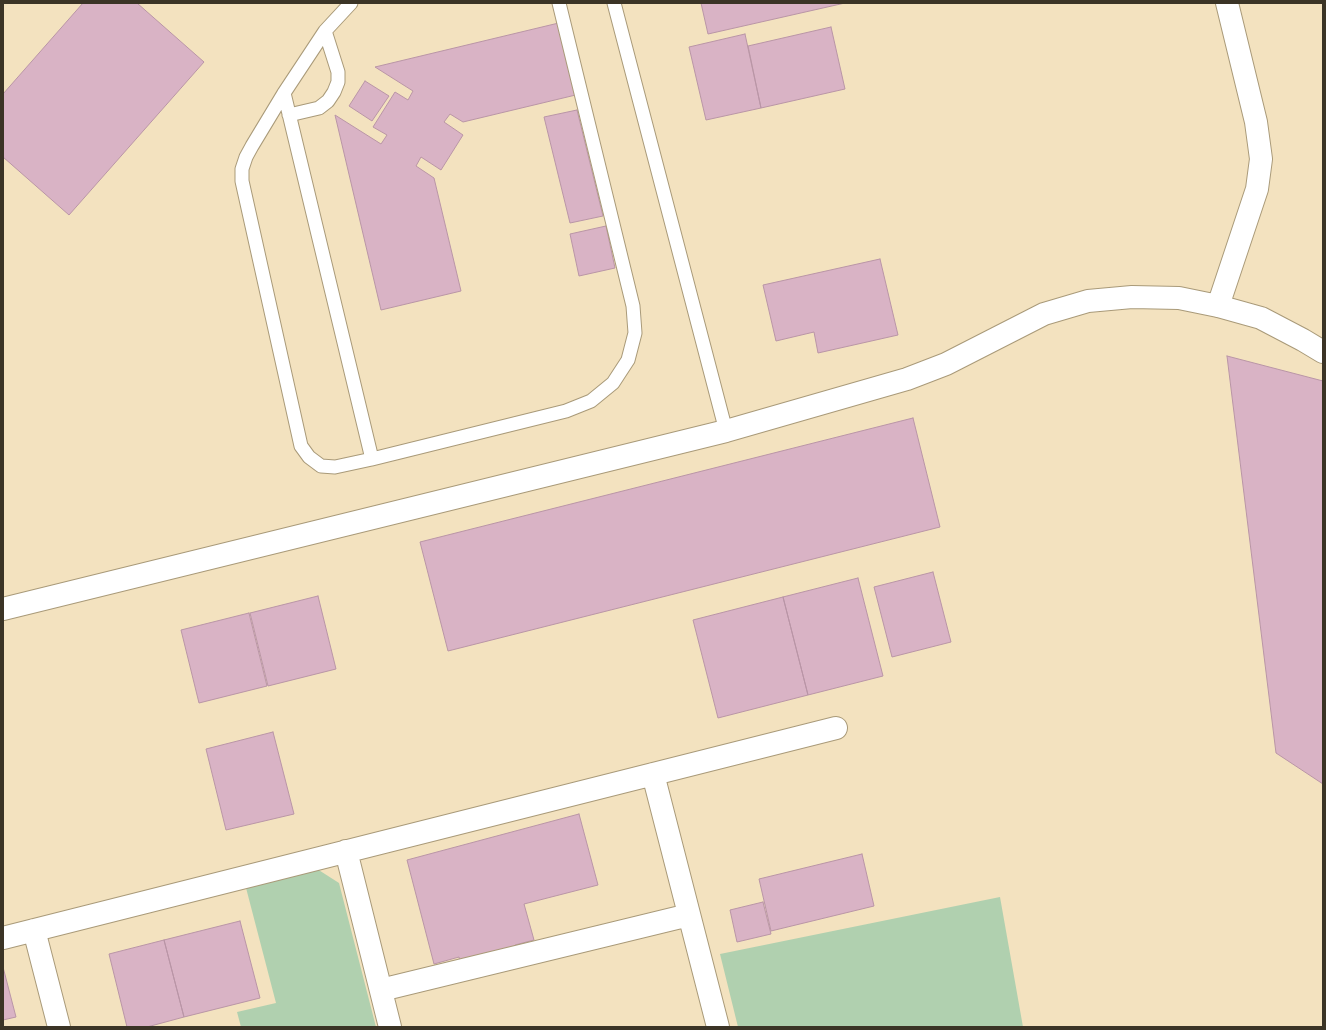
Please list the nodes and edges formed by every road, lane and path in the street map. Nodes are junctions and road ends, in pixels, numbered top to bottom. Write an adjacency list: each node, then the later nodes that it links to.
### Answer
1 (351, 3): 5 (lane)
2 (559, 3): 11 (lane)
3 (614, 3): 10 (lane)
4 (1227, 3): 8 (street)
5 (325, 31): 6 (lane); 7 (lane)
6 (284, 93): 7 (lane); 11 (lane)
7 (290, 115): 11 (lane)
8 (1218, 306): 9 (street); 10 (street)
9 (1323, 352)
10 (726, 431): 12 (street)
11 (372, 459)
12 (3, 609)
13 (836, 728): 14 (street)
14 (653, 774): 15 (street); 16 (street)
15 (346, 851): 17 (street); 19 (street)
16 (689, 915): 19 (street); 22 (street)
17 (34, 930): 18 (street); 20 (street)
18 (3, 938)
19 (381, 990): 21 (street)
20 (59, 1027)
21 (390, 1027)
22 (718, 1027)

